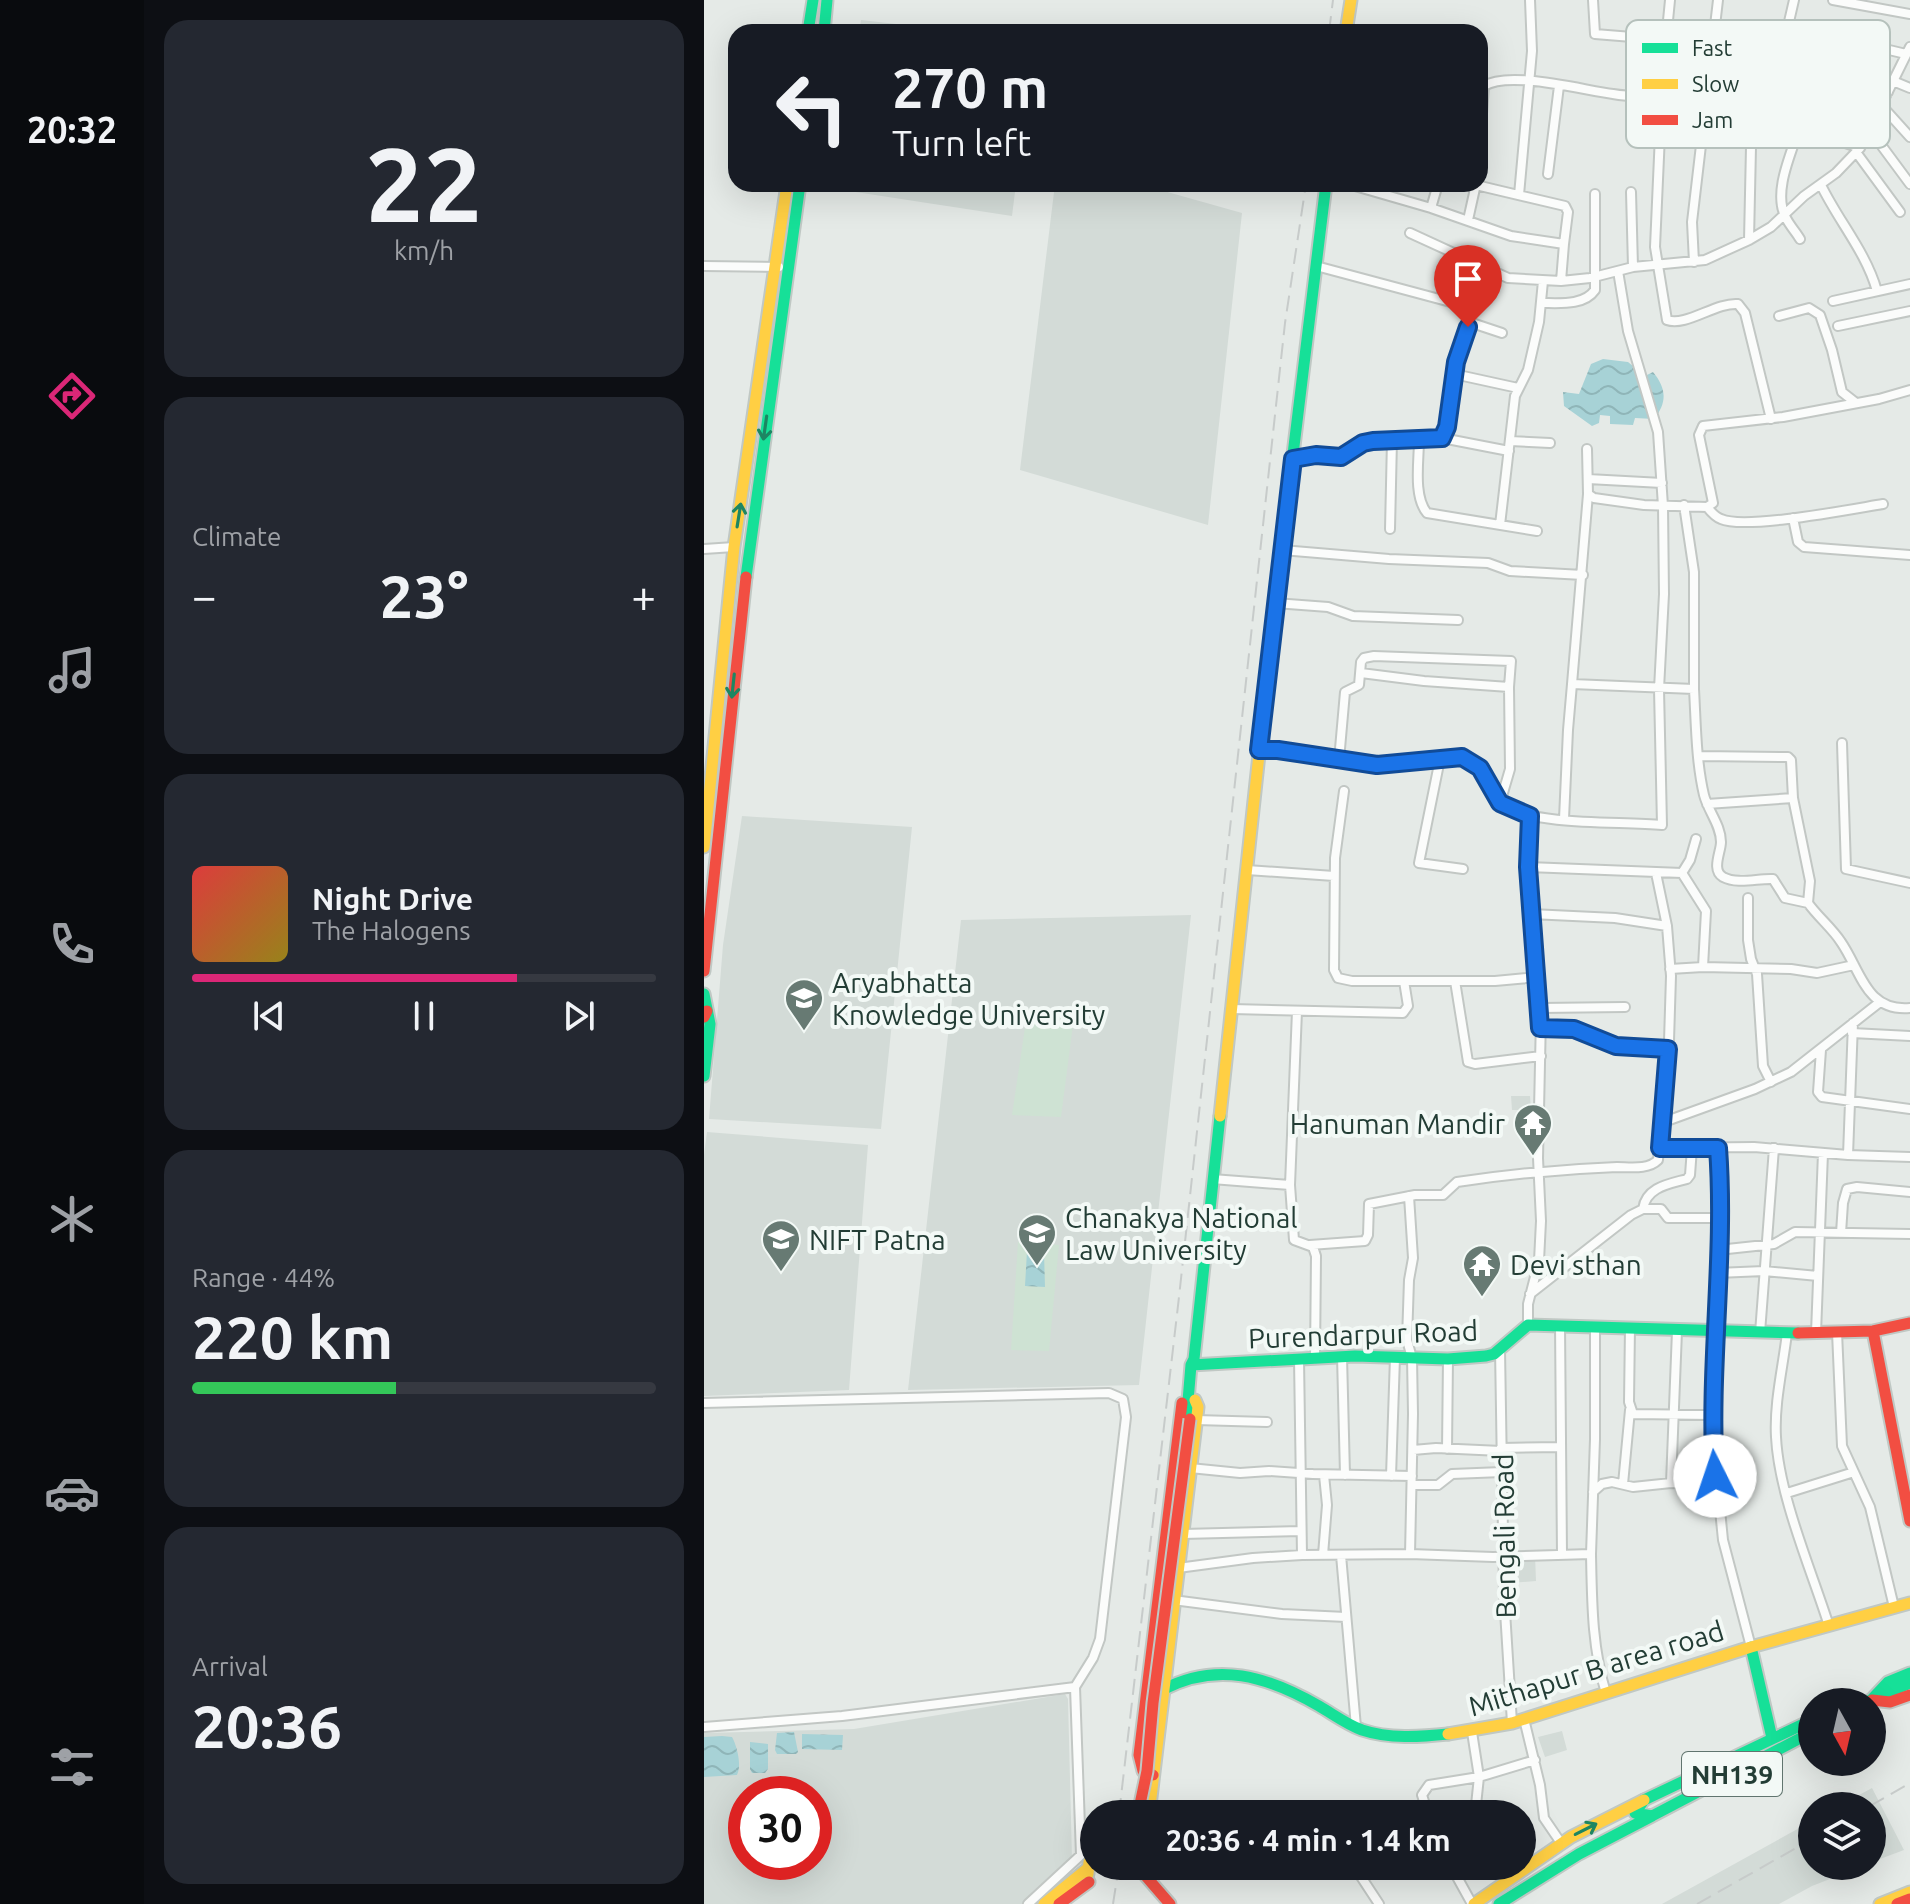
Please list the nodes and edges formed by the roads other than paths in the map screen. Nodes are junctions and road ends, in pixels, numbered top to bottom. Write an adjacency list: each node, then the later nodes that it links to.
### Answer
1 (813, 0): 15 (main road)
2 (827, 0): 16 (main road)
3 (1351, 0): 17 (main road)
4 (1530, 0): 20 (street)
5 (1593, 0): 18 (street)
6 (1670, 0): 12 (street)
7 (1718, 0): 13 (street)
8 (1794, 0): 14 (street)
9 (1833, 0): 10 (street)
10 (1888, 5): 11 (street)
11 (1910, 14)
12 (1668, 20)
13 (1716, 20)
14 (1789, 20)
15 (809, 24)
16 (825, 24)
17 (1347, 24)
18 (1626, 38)
19 (1908, 51): 21 (street)
20 (1528, 80): 22 (street); 23 (street); 48 (street)
21 (1893, 81): 24 (street); 25 (street)
22 (1488, 83)
23 (1559, 86): 26 (street); 36 (street)
24 (1890, 88)
25 (1910, 88)
26 (1626, 96)
27 (1890, 115): 28 (street)
28 (1910, 137)
29 (1659, 148): 58 (street)
30 (1701, 148): 57 (street)
31 (1751, 148): 55 (street)
32 (1793, 148): 51 (street)
33 (1853, 148): 35 (street)
34 (1883, 148): 37 (street)
35 (1858, 150): 38 (street); 50 (street)
36 (1548, 174)
37 (1910, 184)
38 (1821, 185): 51 (street); 68 (street)
39 (1488, 187): 48 (street)
40 (787, 192): 62 (main road)
41 (798, 192): 62 (main road)
42 (1325, 192): 60 (main road)
43 (1376, 192): 49 (street)
44 (1436, 192): 49 (street)
45 (1474, 192): 52 (street)
46 (1631, 192): 61 (street)
47 (1595, 194): 64 (street)
48 (1519, 195): 56 (street)
49 (1431, 208): 52 (street)
50 (1900, 212)
51 (1784, 216): 54 (street); 55 (street)
52 (1468, 220): 56 (street)
53 (1410, 233): 65 (street)
54 (1800, 239)
55 (1749, 240): 57 (street)
56 (1564, 244): 66 (street)
57 (1694, 262): 58 (street)
58 (1656, 265): 61 (street); 80 (street)
59 (704, 266): 62 (street)
60 (1316, 266): 73 (street); 88 (main road)
61 (1633, 267): 63 (street)
62 (782, 268): 100 (main road, one-way to 62); 106 (main road, one-way to 106)
63 (1618, 271): 64 (street); 90 (street)
64 (1596, 276): 66 (street); 70 (street)
65 (1543, 281): 66 (street); 70 (street)
66 (1561, 281)
67 (1910, 284): 68 (street)
68 (1877, 291): 69 (street)
69 (1833, 301)
70 (1541, 303): 77 (street)
71 (1910, 311): 74 (street)
72 (1779, 316): 79 (street)
73 (1469, 322): 75 (street); 76 (street)
74 (1838, 326)
75 (1502, 333)
76 (1454, 374): 77 (street); 81 (street)
77 (1518, 388): 84 (street)
78 (1910, 390): 79 (street)
79 (1856, 403): 80 (street)
80 (1771, 419): 95 (street)
81 (1442, 438): 83 (street); 87 (street)
82 (1392, 440): 83 (street); 88 (street); 98 (street)
83 (1419, 440): 97 (street)
84 (1510, 441): 85 (street); 87 (street)
85 (1550, 443)
86 (1587, 449): 89 (street)
87 (1509, 451): 97 (street)
88 (1293, 459): 102 (main road)
89 (1588, 479): 90 (street); 91 (street)
90 (1662, 483): 94 (street)
91 (1588, 494): 94 (street); 104 (street)
92 (1883, 504): 96 (street)
93 (1684, 505): 94 (street); 95 (street); 113 (street)
94 (1663, 506): 112 (street)
95 (1707, 507): 96 (street)
96 (1793, 518): 103 (street)
97 (1500, 525): 99 (street)
98 (1390, 529)
99 (1537, 531)
100 (734, 547): 101 (street); 105 (main road)
101 (704, 549)
102 (1282, 550): 104 (street); 107 (main road)
103 (1910, 555)
104 (1583, 575): 110 (street)
105 (731, 583): 106 (main road); 114 (main road)
106 (745, 585): 115 (main road, one-way to 115)
107 (1275, 603): 108 (street); 117 (main road)
108 (1458, 620)
109 (1361, 673): 111 (street); 111 (street); 120 (street)
110 (1572, 684): 112 (street); 127 (street)
111 (1509, 687): 123 (street)
112 (1659, 689): 113 (street); 127 (street)
113 (1694, 689): 118 (street)
114 (716, 723): 115 (main road); 125 (main road)
115 (729, 724): 130 (main road)
116 (1842, 743): 137 (street)
117 (1259, 750): 120 (street); 133 (main road)
118 (1699, 756): 122 (street); 124 (street)
119 (1440, 759): 120 (street); 123 (street); 132 (street)
120 (1339, 760)
121 (1344, 791): 136 (street)
122 (1793, 798): 124 (street); 139 (street)
123 (1500, 803): 126 (street)
124 (1707, 804): 139 (street)
125 (705, 815): 129 (main road)
126 (1530, 816): 127 (street); 131 (street)
127 (1564, 819)
128 (1696, 839): 135 (street)
129 (704, 847)
130 (710, 855): 146 (main road)
131 (1528, 867): 134 (street); 140 (street)
132 (1463, 869)
133 (1247, 870): 136 (street); 155 (main road)
134 (1656, 873): 135 (street); 141 (street)
135 (1682, 873): 143 (street)
136 (1334, 876): 148 (street)
137 (1910, 883)
138 (1748, 898): 144 (street)
139 (1808, 903): 142 (street)
140 (1531, 914): 141 (street); 147 (street)
141 (1667, 926): 145 (street)
142 (1854, 965): 144 (street); 151 (street)
143 (1703, 967): 144 (street); 145 (street)
144 (1754, 968): 165 (street)
145 (1670, 969): 161 (street)
146 (704, 971)
147 (1538, 977): 149 (street); 153 (street)
148 (1404, 981): 149 (street); 156 (street)
149 (1455, 981): 163 (street)
150 (704, 994): 157 (main road)
151 (1880, 1002): 154 (street); 159 (street)
152 (1625, 1007): 153 (street)
153 (1540, 1008): 158 (street)
154 (1910, 1008)
155 (1232, 1009): 156 (street); 177 (main road)
156 (1297, 1011): 178 (street)
157 (706, 1014): 164 (main road)
158 (1540, 1028): 161 (street); 163 (street)
159 (1853, 1028): 160 (street); 162 (street); 166 (street)
160 (1910, 1036)
161 (1668, 1049): 168 (street)
162 (1821, 1050): 165 (street); 166 (street)
163 (1541, 1056): 176 (street)
164 (704, 1076)
165 (1771, 1082): 168 (street)
166 (1851, 1102): 167 (street); 174 (street)
167 (1910, 1109)
168 (1661, 1123): 169 (street)
169 (1660, 1148): 170 (street); 176 (street)
170 (1692, 1148): 171 (street); 181 (street)
171 (1718, 1148): 172 (street); 182 (street)
172 (1774, 1148): 173 (street); 187 (street)
173 (1823, 1153): 174 (street); 183 (street)
174 (1848, 1155): 175 (street)
175 (1910, 1157)
176 (1539, 1172): 180 (street); 192 (street)
177 (1212, 1179): 178 (street); 212 (main road)
178 (1290, 1185): 186 (street)
179 (1910, 1192): 184 (street)
180 (1409, 1196): 186 (street); 209 (street)
181 (1643, 1209): 182 (street); 192 (street)
182 (1718, 1218): 188 (street)
183 (1819, 1233): 184 (street); 187 (street); 191 (street)
184 (1841, 1233): 185 (street)
185 (1910, 1234)
186 (1310, 1245): 208 (street)
187 (1766, 1246): 188 (street); 189 (street)
188 (1718, 1250): 190 (street)
189 (1764, 1271): 190 (street); 191 (street); 202 (street)
190 (1717, 1273): 200 (street)
191 (1818, 1276): 204 (street)
192 (1530, 1294): 194 (street)
193 (1910, 1323): 199 (main road)
194 (1528, 1325): 195 (main road); 205 (main road, Purendarpur Road)
195 (1560, 1325): 196 (main road); 220 (street)
196 (1595, 1326): 197 (main road); 235 (street)
197 (1630, 1327): 198 (main road); 215 (street)
198 (1677, 1331): 200 (main road); 216 (street)
199 (1873, 1331): 201 (main road); 237 (main road)
200 (1717, 1332): 202 (main road); 217 (street)
201 (1837, 1332): 204 (main road); 226 (street)
202 (1760, 1333): 203 (main road)
203 (1787, 1333): 204 (main road); 236 (street)
204 (1816, 1333)
205 (1500, 1349): 211 (main road, Purendarpur Road); 223 (street, Bengali Road)
206 (1342, 1356): 207 (main road, Purendarpur Road); 208 (main road, Purendarpur Road); 229 (street)
207 (1395, 1357): 209 (main road, Purendarpur Road); 230 (street)
208 (1315, 1358): 210 (main road, Purendarpur Road)
209 (1412, 1358): 211 (main road, Purendarpur Road); 222 (street)
210 (1299, 1359): 212 (main road, Purendarpur Road); 227 (street)
211 (1448, 1359): 221 (street)
212 (1194, 1363): 213 (main road)
213 (1192, 1400): 218 (main road); 273 (main road)
214 (704, 1403): 256 (street)
215 (1630, 1410): 216 (street); 233 (street)
216 (1673, 1413): 217 (street); 232 (street)
217 (1712, 1415): 234 (street)
218 (1193, 1420): 219 (street); 224 (main road); 277 (main road, bridge)
219 (1267, 1422)
220 (1561, 1447): 223 (street); 245 (street)
221 (1447, 1449): 222 (street); 223 (street)
222 (1413, 1450): 231 (street)
223 (1501, 1450): 225 (street, Bengali Road)
224 (1190, 1468): 227 (street); 239 (main road)
225 (1502, 1472): 231 (street); 246 (street, Bengali Road)
226 (1854, 1472): 236 (street); 250 (street)
227 (1302, 1473): 228 (street); 238 (street)
228 (1324, 1475): 229 (street); 243 (street)
229 (1345, 1475): 230 (street)
230 (1391, 1476): 231 (street)
231 (1412, 1480): 240 (street)
232 (1671, 1483): 233 (street); 234 (street)
233 (1623, 1484): 235 (street)
234 (1716, 1486): 253 (street)
235 (1593, 1492): 241 (street)
236 (1787, 1493): 252 (street)
237 (1910, 1521)
238 (1301, 1531): 239 (street); 242 (street)
239 (1183, 1534): 247 (main road)
240 (1410, 1554): 244 (street); 246 (street)
241 (1591, 1554): 245 (street); 259 (street)
242 (1302, 1555): 243 (street); 247 (street)
243 (1323, 1555): 244 (street)
244 (1341, 1555): 251 (street)
245 (1562, 1555): 246 (street)
246 (1504, 1556): 264 (street, Bengali Road)
247 (1178, 1568): 248 (main road)
248 (1173, 1600): 251 (street); 258 (main road)
249 (1910, 1603): 250 (main road, Mithapur B area road)
250 (1894, 1607): 252 (main road, Mithapur B area road)
251 (1346, 1617): 267 (street)
252 (1829, 1626): 253 (main road, Mithapur B area road)
253 (1751, 1647): 259 (main road, Mithapur B area road); 269 (main road)
254 (1910, 1673): 257 (main road)
255 (1910, 1683): 260 (main road)
256 (1075, 1687): 266 (street); 293 (street)
257 (1880, 1688)
258 (1162, 1690): 267 (main road, Mithapur B area road); 273 (main road)
259 (1606, 1693): 263 (main road, Mithapur B area road)
260 (1886, 1693)
261 (1910, 1695): 262 (main road)
262 (1886, 1702)
263 (1524, 1719): 264 (main road, Mithapur B area road); 272 (street)
264 (1512, 1723): 268 (main road, Mithapur B area road)
265 (1798, 1726): 269 (main road, NH139)
266 (704, 1727)
267 (1356, 1727): 268 (main road, Mithapur B area road)
268 (1472, 1732): 274 (street)
269 (1772, 1738): 271 (main road); 275 (main road, NH139)
270 (1798, 1739): 271 (main road, NH139)
271 (1775, 1751): 276 (main road, NH139)
272 (1535, 1760): 274 (street); 283 (street)
273 (1153, 1775): 278 (main road)
274 (1479, 1777): 279 (street); 280 (street)
275 (1680, 1782): 276 (main road); 281 (main road, NH139)
276 (1687, 1797): 282 (main road, NH139)
277 (1141, 1800)
278 (1150, 1800)
279 (1424, 1800)
280 (1477, 1800)
281 (1644, 1800): 282 (main road, NH139); 283 (main road, one-way to 281)
282 (1652, 1816): 299 (main road)
283 (1561, 1843): 284 (main road)
284 (1536, 1860)
285 (1080, 1875): 294 (main road)
286 (1089, 1880): 295 (main road)
287 (1149, 1880): 296 (main road)
288 (1363, 1880): 297 (street)
289 (1459, 1880): 298 (street)
290 (1506, 1880): 298 (main road)
291 (1910, 1892): 300 (main road)
292 (1910, 1899): 301 (main road)
293 (1028, 1904)
294 (1044, 1904)
295 (1059, 1904)
296 (1170, 1904)
297 (1379, 1904)
298 (1473, 1904)
299 (1499, 1904)
300 (1880, 1904)
301 (1897, 1904)

